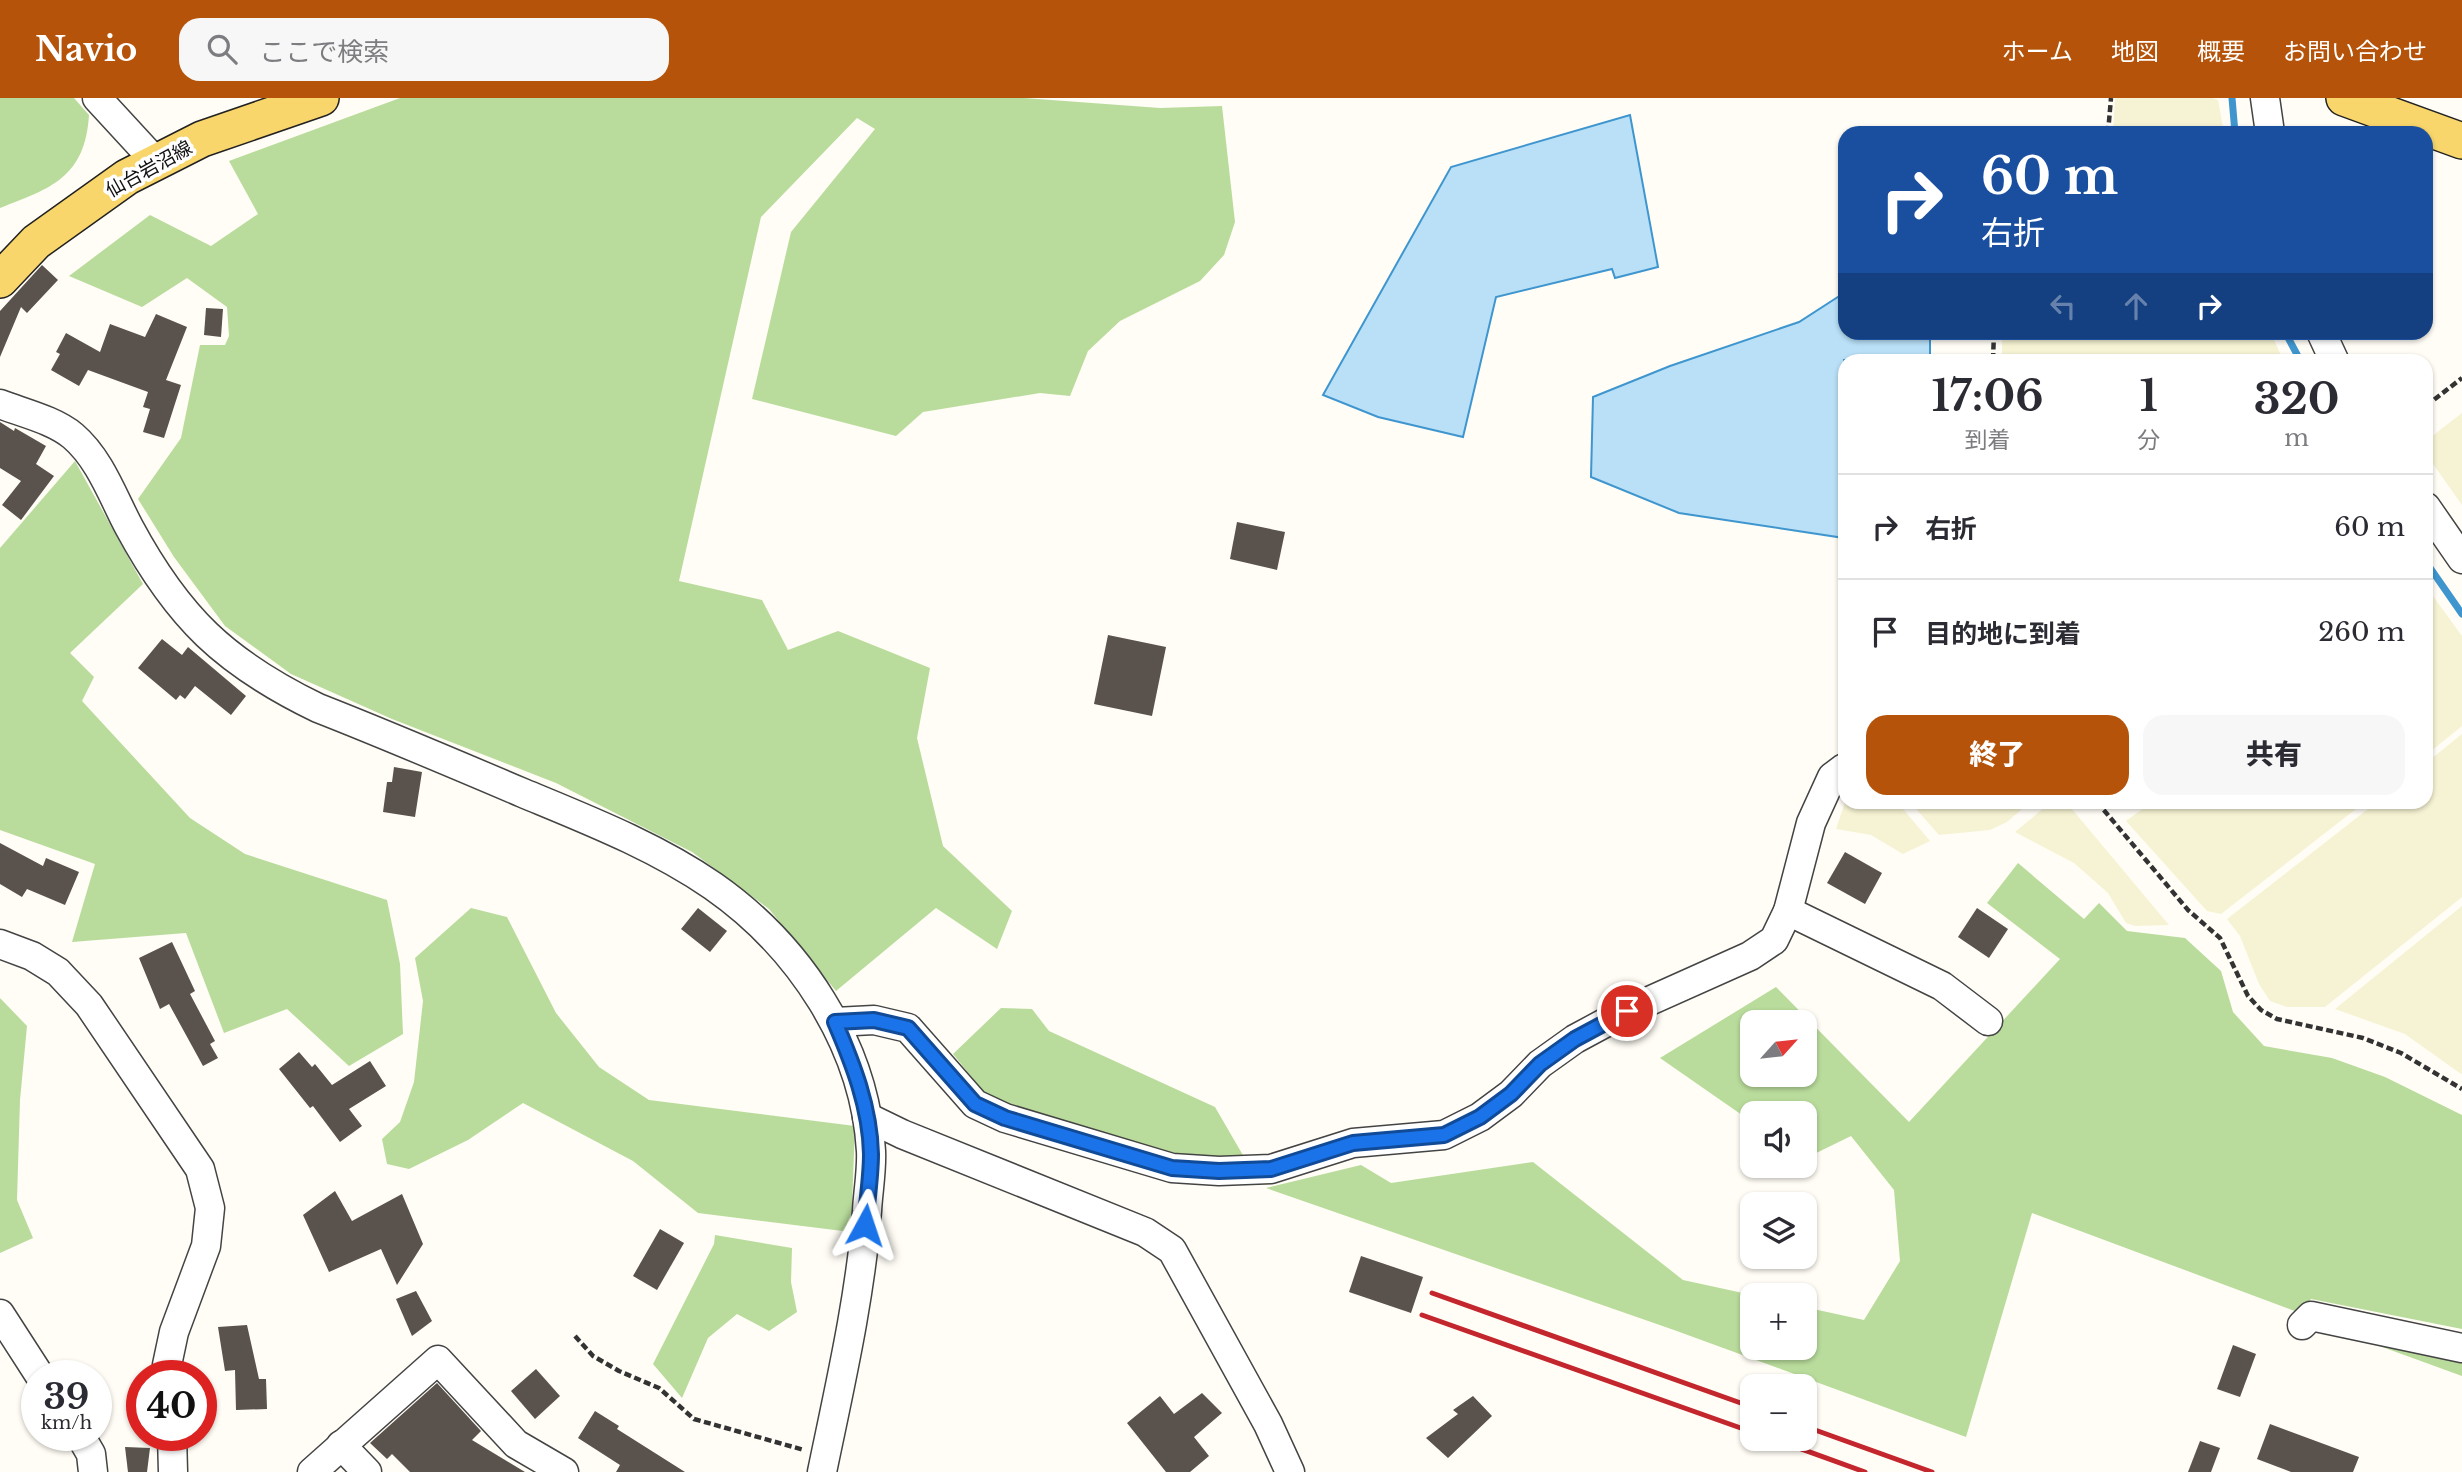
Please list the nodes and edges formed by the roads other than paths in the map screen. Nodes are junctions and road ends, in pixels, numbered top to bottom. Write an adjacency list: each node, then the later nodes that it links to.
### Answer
1 (97, 98): 9 (street)
2 (321, 98): 9 (main road, 仙台岩沼線)
3 (2265, 98): 5 (street)
4 (2344, 98): 6 (main road)
5 (2269, 126)
6 (2421, 126)
7 (2433, 130): 8 (main road)
8 (2462, 141)
9 (155, 161): 10 (main road, 仙台岩沼線)
10 (0, 280)
11 (0, 404): 18 (street)
12 (2433, 517): 13 (street)
13 (2462, 559)
14 (1838, 772): 15 (street)
15 (1788, 911): 17 (street); 18 (street)
16 (0, 944): 24 (street)
17 (1988, 1021)
18 (835, 1022): 19 (street)
19 (867, 1116): 28 (street); 34 (street)
20 (0, 1314): 23 (street)
21 (2302, 1325): 22 (street)
22 (2462, 1348)
23 (30, 1360)
24 (168, 1360)
25 (341, 1445): 31 (street); 32 (street); 33 (street)
26 (89, 1451): 29 (street)
27 (172, 1451): 30 (street)
28 (823, 1464)
29 (93, 1472)
30 (173, 1472)
31 (312, 1472)
32 (367, 1472)
33 (564, 1472)
34 (1290, 1472)

